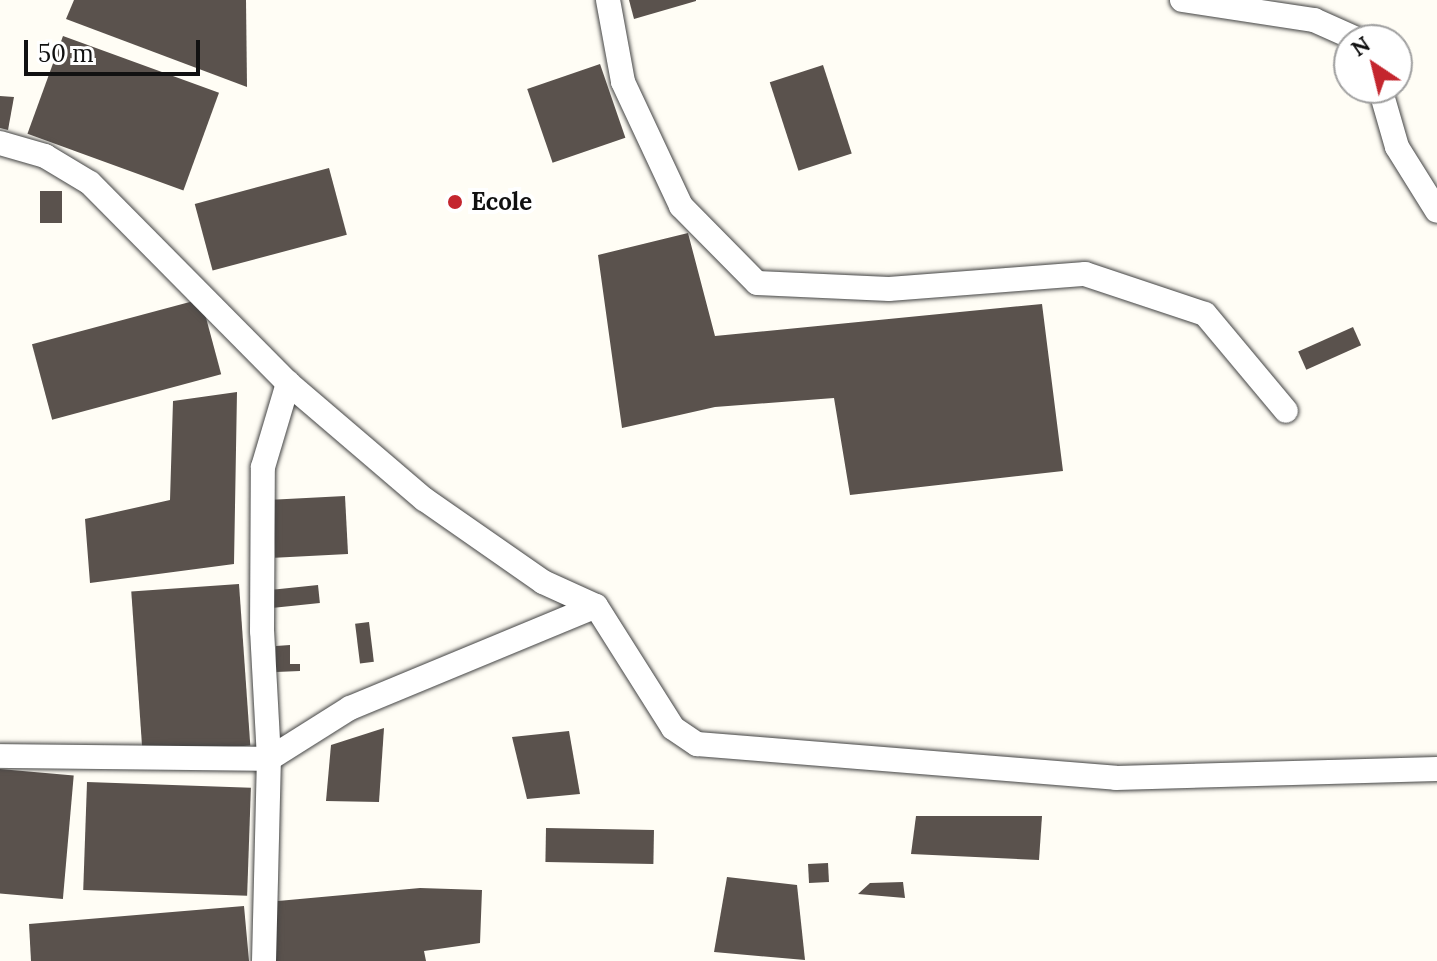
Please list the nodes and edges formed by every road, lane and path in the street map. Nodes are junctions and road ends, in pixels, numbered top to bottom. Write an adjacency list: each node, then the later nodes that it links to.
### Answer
1 (608, 0): 8 (street)
2 (1182, 0): 3 (street)
3 (1333, 28)
4 (1385, 104): 6 (street)
5 (0, 143): 7 (street)
6 (1437, 211)
7 (288, 383): 9 (street); 11 (street)
8 (1286, 411)
9 (596, 606): 11 (street); 12 (street)
10 (0, 756): 11 (street)
11 (269, 759): 13 (street)
12 (1437, 769)
13 (264, 961)

